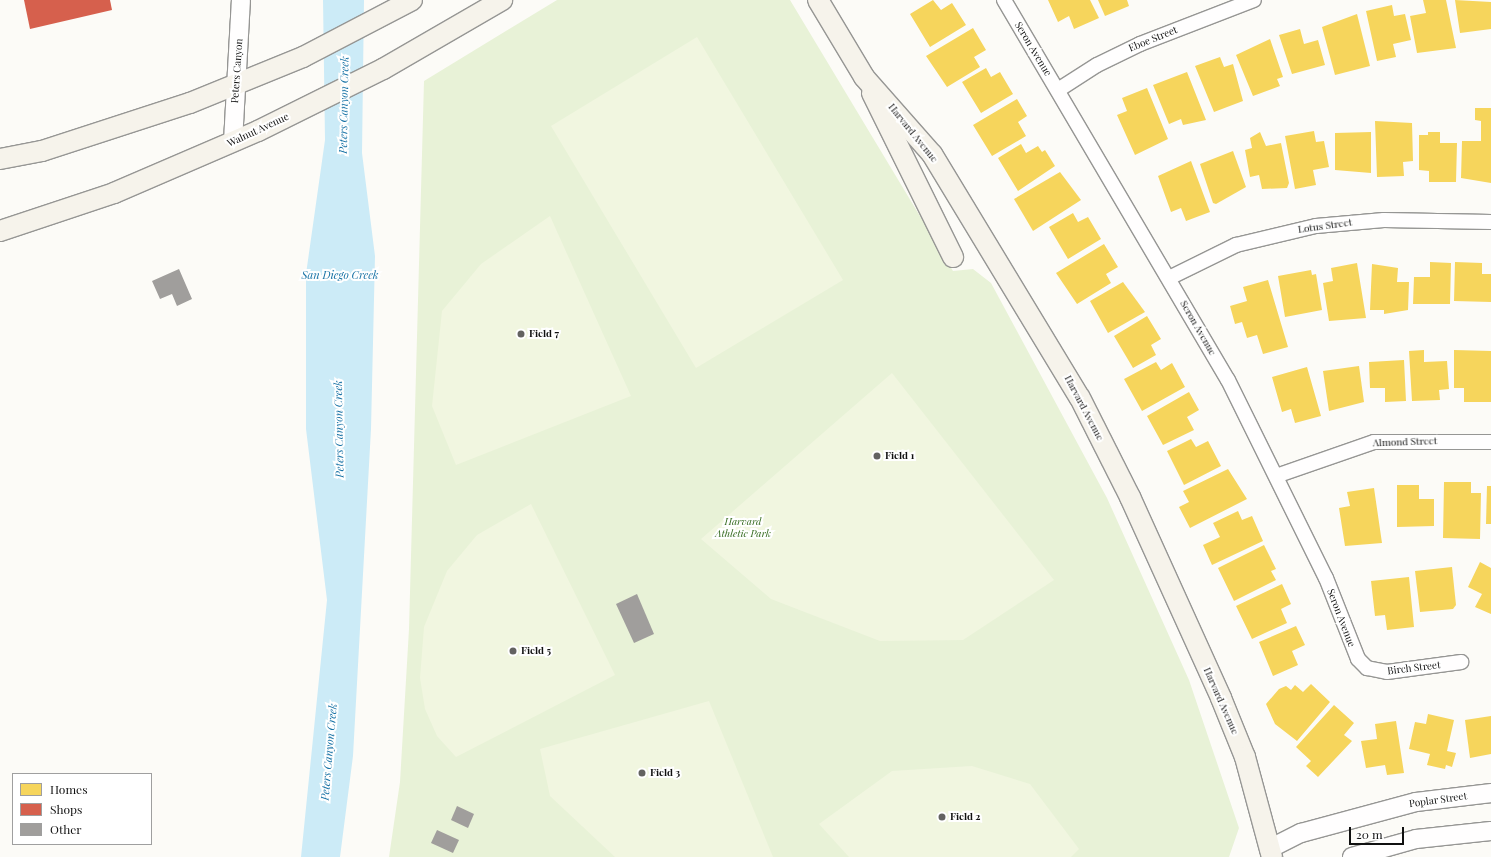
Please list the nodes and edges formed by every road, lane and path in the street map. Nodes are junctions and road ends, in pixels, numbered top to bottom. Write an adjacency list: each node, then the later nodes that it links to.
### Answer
1 (241, 0): 8 (street, Peters Canyon)
2 (412, 0): 8 (main road)
3 (502, 0): 10 (main road, Walnut Avenue)
4 (818, 0): 7 (main road, Harvard Avenue)
5 (1004, 0): 9 (street, Seron Avenue)
6 (1254, 0): 9 (street, Eboe Street)
7 (864, 77): 14 (main road); 22 (main road, Harvard Avenue)
8 (237, 84): 10 (street, Peters Canyon); 11 (main road)
9 (1058, 90): 15 (street, Seron Avenue)
10 (233, 142): 13 (main road, Walnut Avenue)
11 (0, 159)
12 (1491, 222): 15 (street, Lotus Street)
13 (0, 231)
14 (953, 258)
15 (1169, 278): 17 (street, Seron Avenue)
16 (1491, 442): 17 (street, Almond Street)
17 (1276, 476): 19 (street, Seron Avenue)
18 (1461, 662): 19 (street, Birch Street)
19 (1367, 668)
20 (1491, 793): 22 (street, Poplar Street)
21 (1491, 831): 24 (street)
22 (1270, 853): 23 (street)
23 (1287, 857)
24 (1352, 857)

